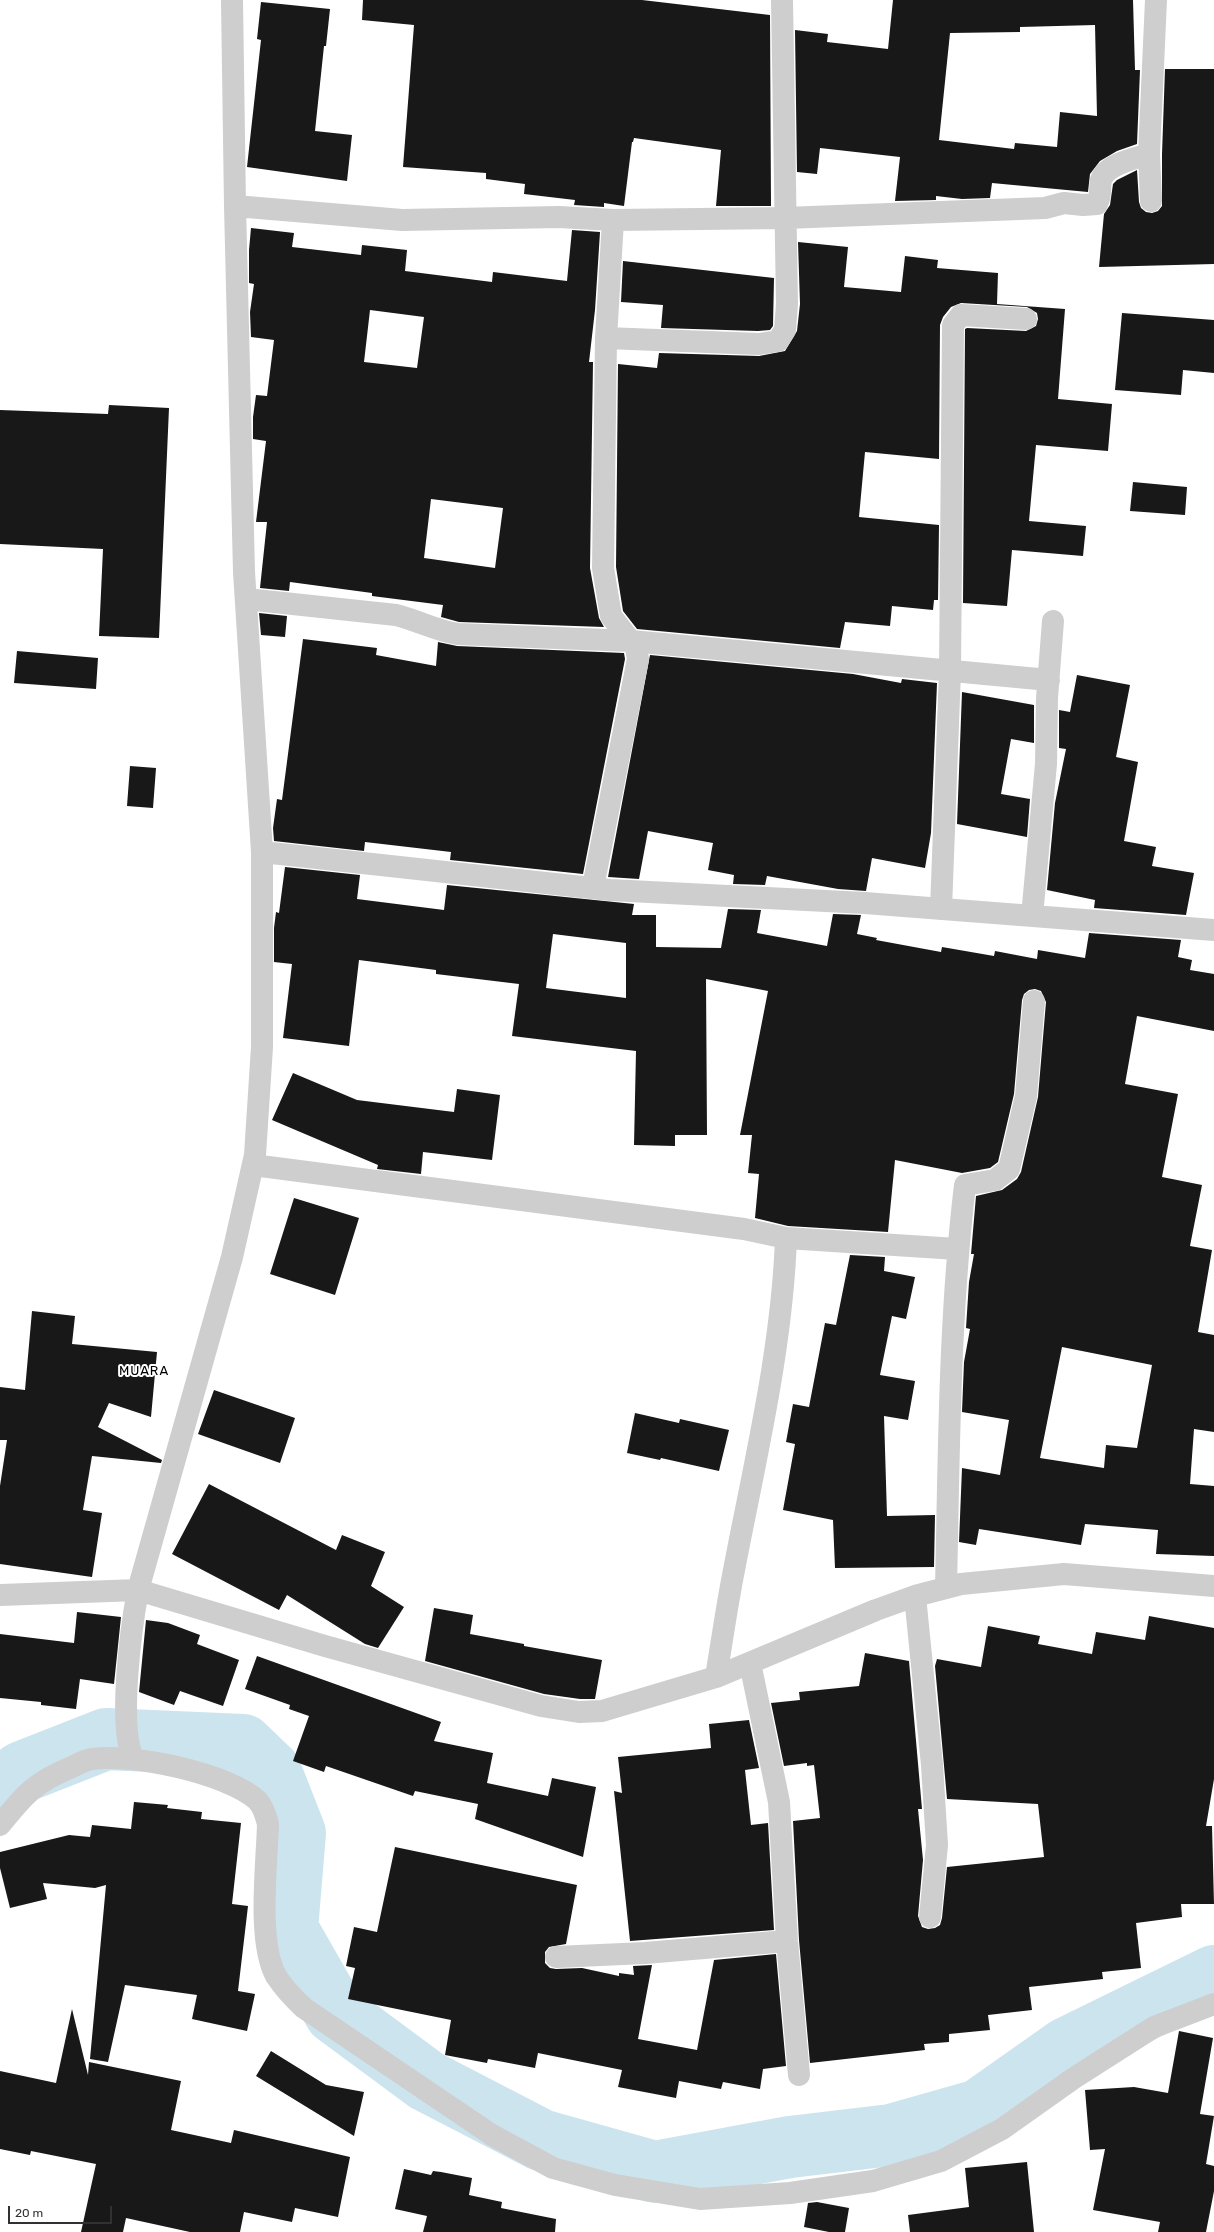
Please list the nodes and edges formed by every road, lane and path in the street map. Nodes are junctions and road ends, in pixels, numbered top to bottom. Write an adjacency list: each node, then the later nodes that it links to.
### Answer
1 (232, 0): 6 (street)
2 (782, 0): 7 (street)
3 (1156, 0): 4 (street)
4 (1149, 154): 5 (street); 7 (street)
5 (1151, 201)
6 (235, 206): 8 (street); 11 (street)
7 (785, 218): 8 (street); 10 (street)
8 (613, 220): 10 (street)
9 (1026, 319): 14 (street)
10 (606, 338): 13 (street)
11 (246, 599): 13 (street); 16 (street)
12 (1053, 620): 15 (street)
13 (631, 641): 14 (street); 17 (street)
14 (950, 671): 15 (street); 18 (street)
15 (1049, 680): 19 (street)
16 (262, 852): 17 (street); 22 (street)
17 (593, 887): 18 (street)
18 (941, 909): 19 (street)
19 (1032, 916): 20 (street)
20 (1214, 930)
21 (1034, 1001): 24 (street)
22 (253, 1165): 23 (street); 27 (street)
23 (786, 1238): 24 (street); 31 (street)
24 (957, 1249): 26 (street)
25 (1214, 1586): 26 (street)
26 (946, 1588): 29 (street)
27 (138, 1590): 28 (street); 31 (street); 32 (street)
28 (0, 1595)
29 (915, 1596): 30 (street); 34 (street)
30 (750, 1663): 31 (street); 35 (street)
31 (716, 1677)
32 (130, 1752): 33 (street); 37 (street)
33 (0, 1825)
34 (930, 1917)
35 (787, 1941): 36 (street); 38 (street)
36 (556, 1957)
37 (1214, 2004)
38 (799, 2075)

